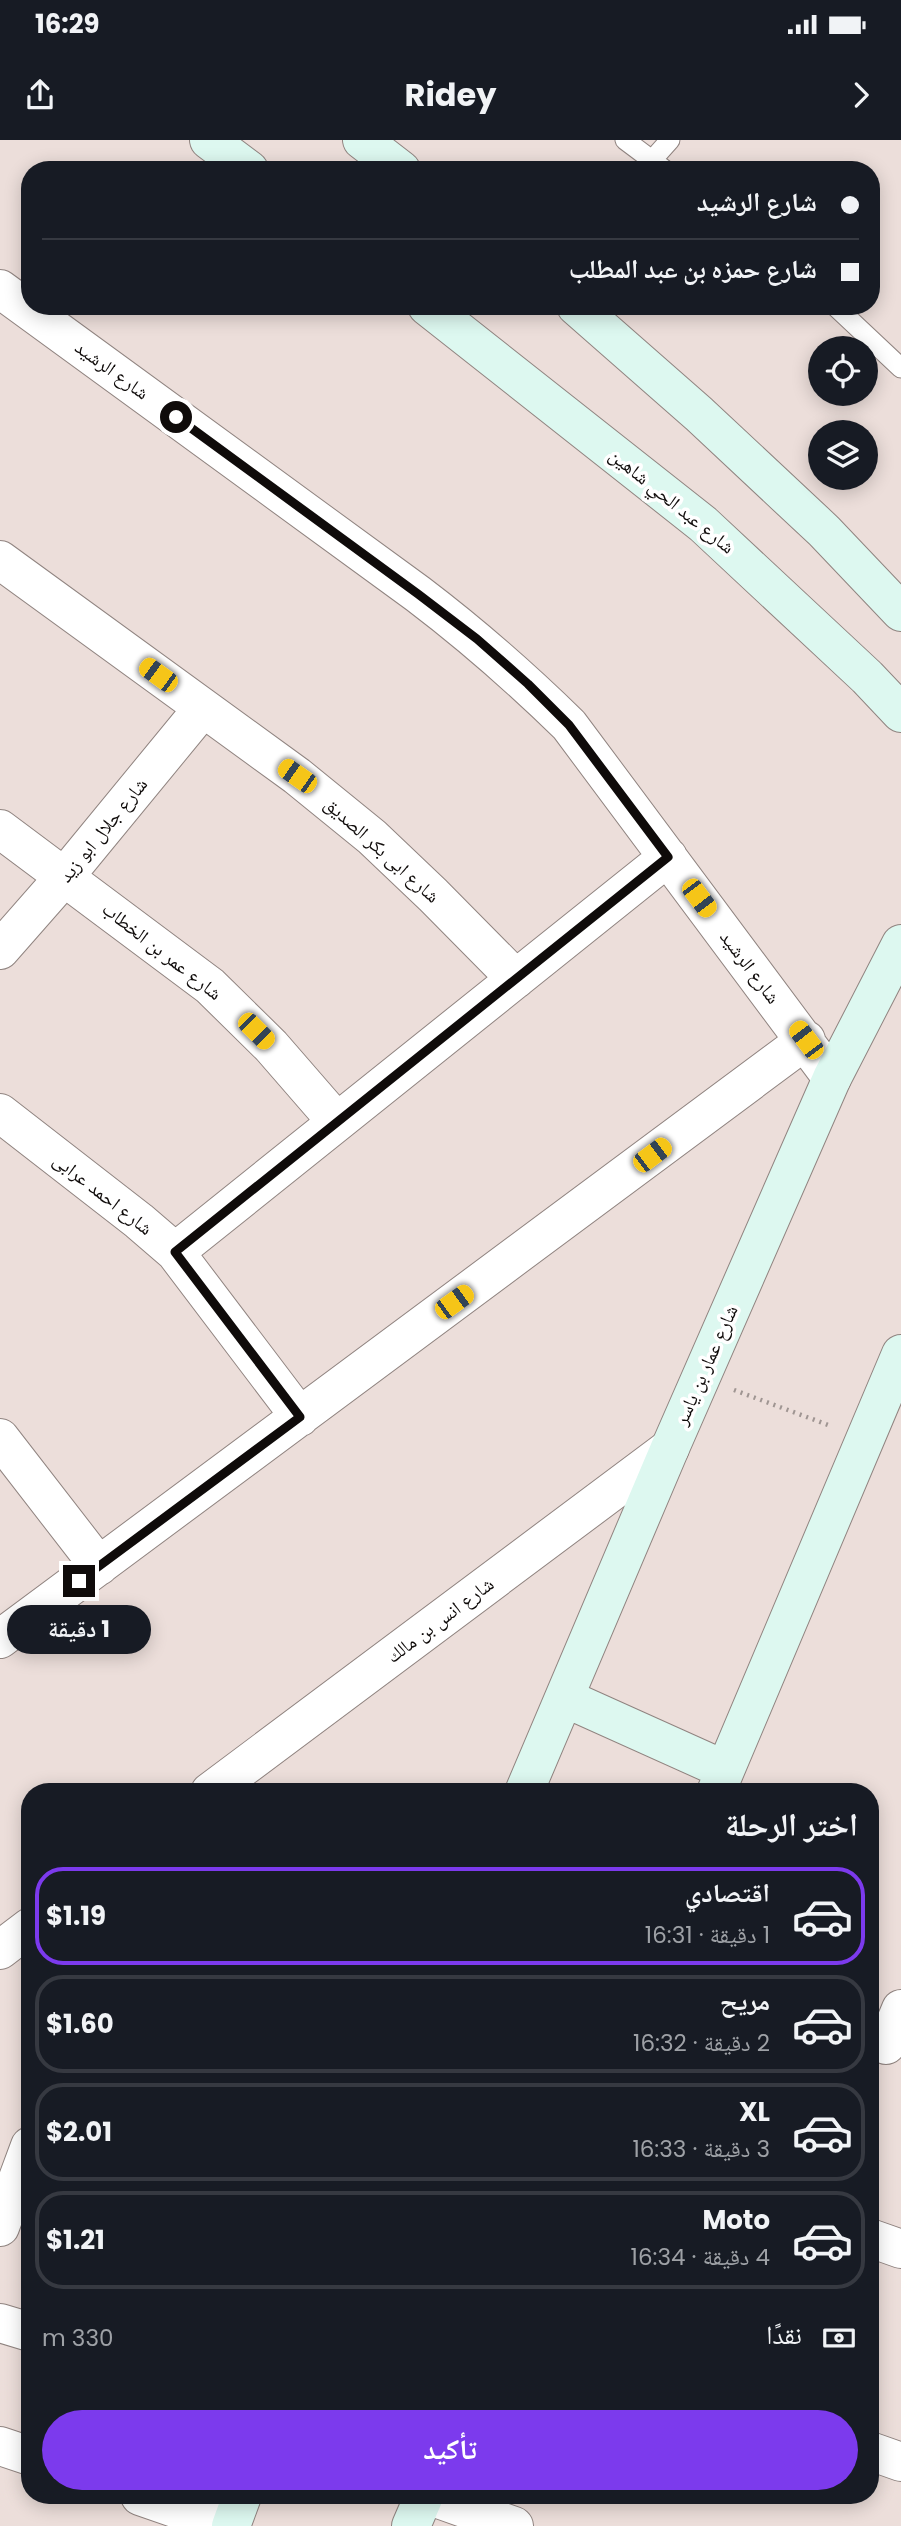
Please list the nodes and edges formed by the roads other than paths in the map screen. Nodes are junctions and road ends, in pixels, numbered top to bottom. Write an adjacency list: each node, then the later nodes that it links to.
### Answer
1 (209, 140): 5 (street)
2 (362, 140): 6 (street)
3 (625, 140): 7 (lane)
4 (670, 140): 8 (lane)
5 (237, 161)
6 (389, 161)
7 (648, 161)
8 (657, 161)
9 (0, 289): 10 (street, شارع الرشيد)
10 (21, 304)
11 (35, 315): 21 (street, شارع الرشيد)
12 (438, 315): 19 (street, شارع عبد الحي شاهين)
13 (586, 315): 17 (street)
14 (845, 315): 15 (lane)
15 (901, 368)
16 (0, 560): 18 (street, شارع ابى بكر الصديق)
17 (901, 611)
18 (203, 708): 22 (street, شارع جلال ابو زيد); 25 (street, شارع ابى بكر الصديق)
19 (901, 713)
20 (0, 829): 22 (street, شارع عمر بن الخطاب)
21 (668, 857): 25 (street); 26 (street, شارع الرشيد)
22 (65, 876): 24 (street, شارع جلال ابو زيد); 29 (street, شارع عمر بن الخطاب)
23 (901, 944): 27 (street, شارع عمار بن ياسر)
24 (0, 950)
25 (516, 979): 29 (street)
26 (806, 1040): 27 (street, شارع الرشيد); 32 (street)
27 (832, 1078): 34 (street, شارع عمار بن ياسر)
28 (0, 1112): 30 (street, شارع احمد عرابى)
29 (337, 1122): 30 (street)
30 (175, 1252): 32 (street, شارع احمد عرابى)
31 (901, 1354): 38 (street)
32 (300, 1417): 35 (street)
33 (0, 1438): 35 (street)
34 (670, 1448): 37 (street, شارع عمار بن ياسر); 39 (street, شارع انس بن مالك)
35 (99, 1566): 36 (street)
36 (0, 1639)
37 (565, 1698): 38 (street); 40 (street, شارع عمار بن ياسر)
38 (720, 1781)
39 (222, 1783)
40 (528, 1783)
41 (21, 1934): 42 (street)
42 (0, 1950)
43 (901, 2009): 44 (street)
44 (886, 2045)
45 (21, 2170): 46 (street)
46 (0, 2227)
47 (879, 2241): 48 (street)
48 (901, 2249)
49 (0, 2323): 50 (street)
50 (21, 2329)
51 (0, 2446): 52 (street)
52 (21, 2453)
53 (879, 2454): 54 (street)
54 (901, 2462)
55 (163, 2504): 59 (street)
56 (238, 2504): 59 (street)
57 (421, 2504): 60 (street)
58 (452, 2504): 61 (street)
59 (228, 2526)
60 (411, 2526)
61 (514, 2526)

